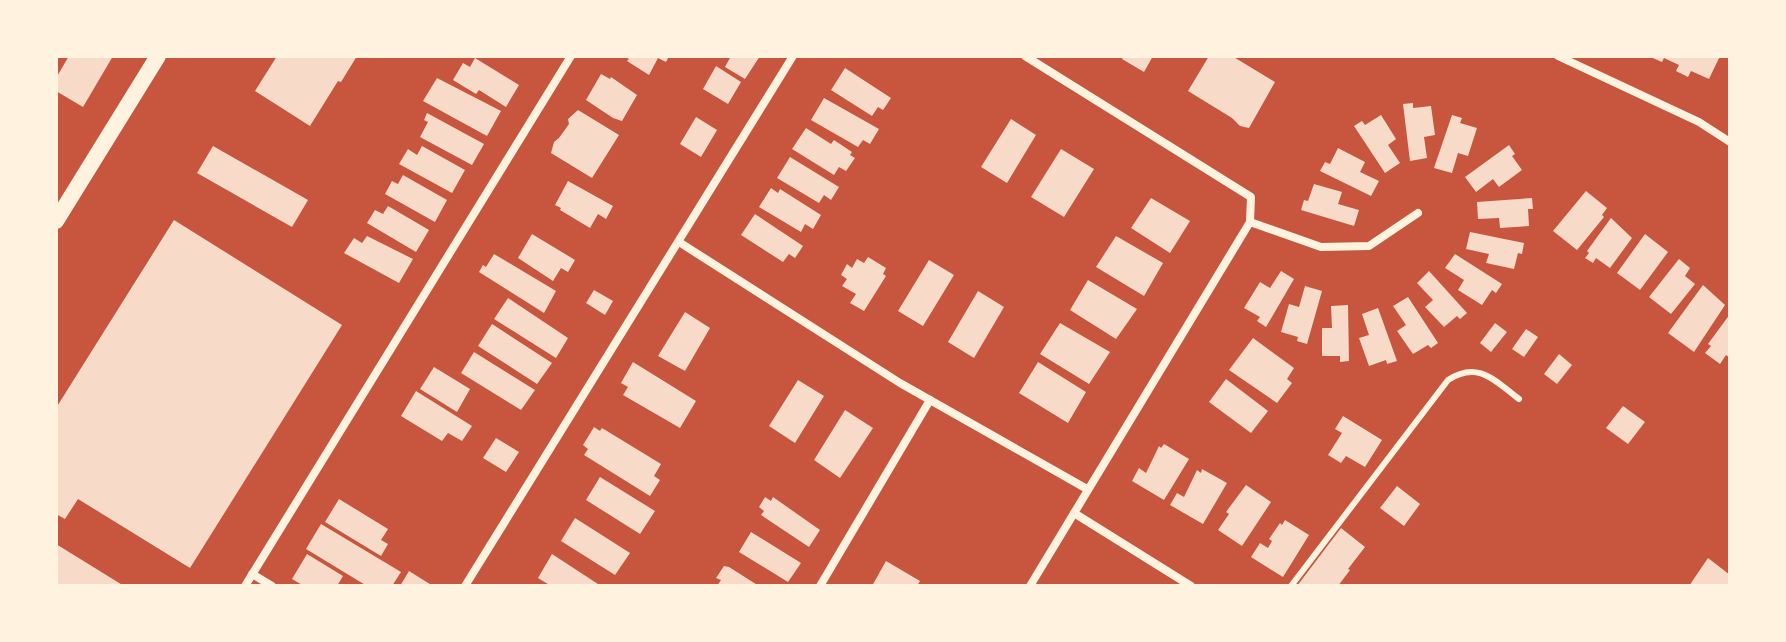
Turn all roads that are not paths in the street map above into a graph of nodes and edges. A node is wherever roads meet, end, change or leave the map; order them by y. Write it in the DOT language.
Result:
graph roads {
  1 [pos="158,56"];
  2 [pos="571,56"];
  3 [pos="793,56"];
  4 [pos="1025,56"];
  5 [pos="1558,56"];
  6 [pos="1730,142"];
  7 [pos="1418,213"];
  8 [pos="56,221"];
  9 [pos="1250,222"];
  10 [pos="679,242"];
  11 [pos="1519,399"];
  12 [pos="930,400"];
  13 [pos="1087,489"];
  14 [pos="1074,513"];
  15 [pos="252,574"];
  16 [pos="245,586"];
  17 [pos="272,586"];
  18 [pos="465,586"];
  19 [pos="820,586"];
  20 [pos="1030,586"];
  21 [pos="1191,586"];
  22 [pos="1291,586"];
  1 -- 8 [label="main road"];
  2 -- 15 [label="street"];
  3 -- 10 [label="street"];
  4 -- 9 [label="street"];
  5 -- 6 [label="street"];
  7 -- 9 [label="street"];
  9 -- 13 [label="street"];
  10 -- 12 [label="street"];
  10 -- 18 [label="street"];
  11 -- 22 [label="lane"];
  12 -- 13 [label="street"];
  12 -- 19 [label="street"];
  13 -- 14 [label="street"];
  14 -- 20 [label="street"];
  14 -- 21 [label="street"];
  15 -- 16 [label="street"];
  15 -- 17 [label="street"];
}
